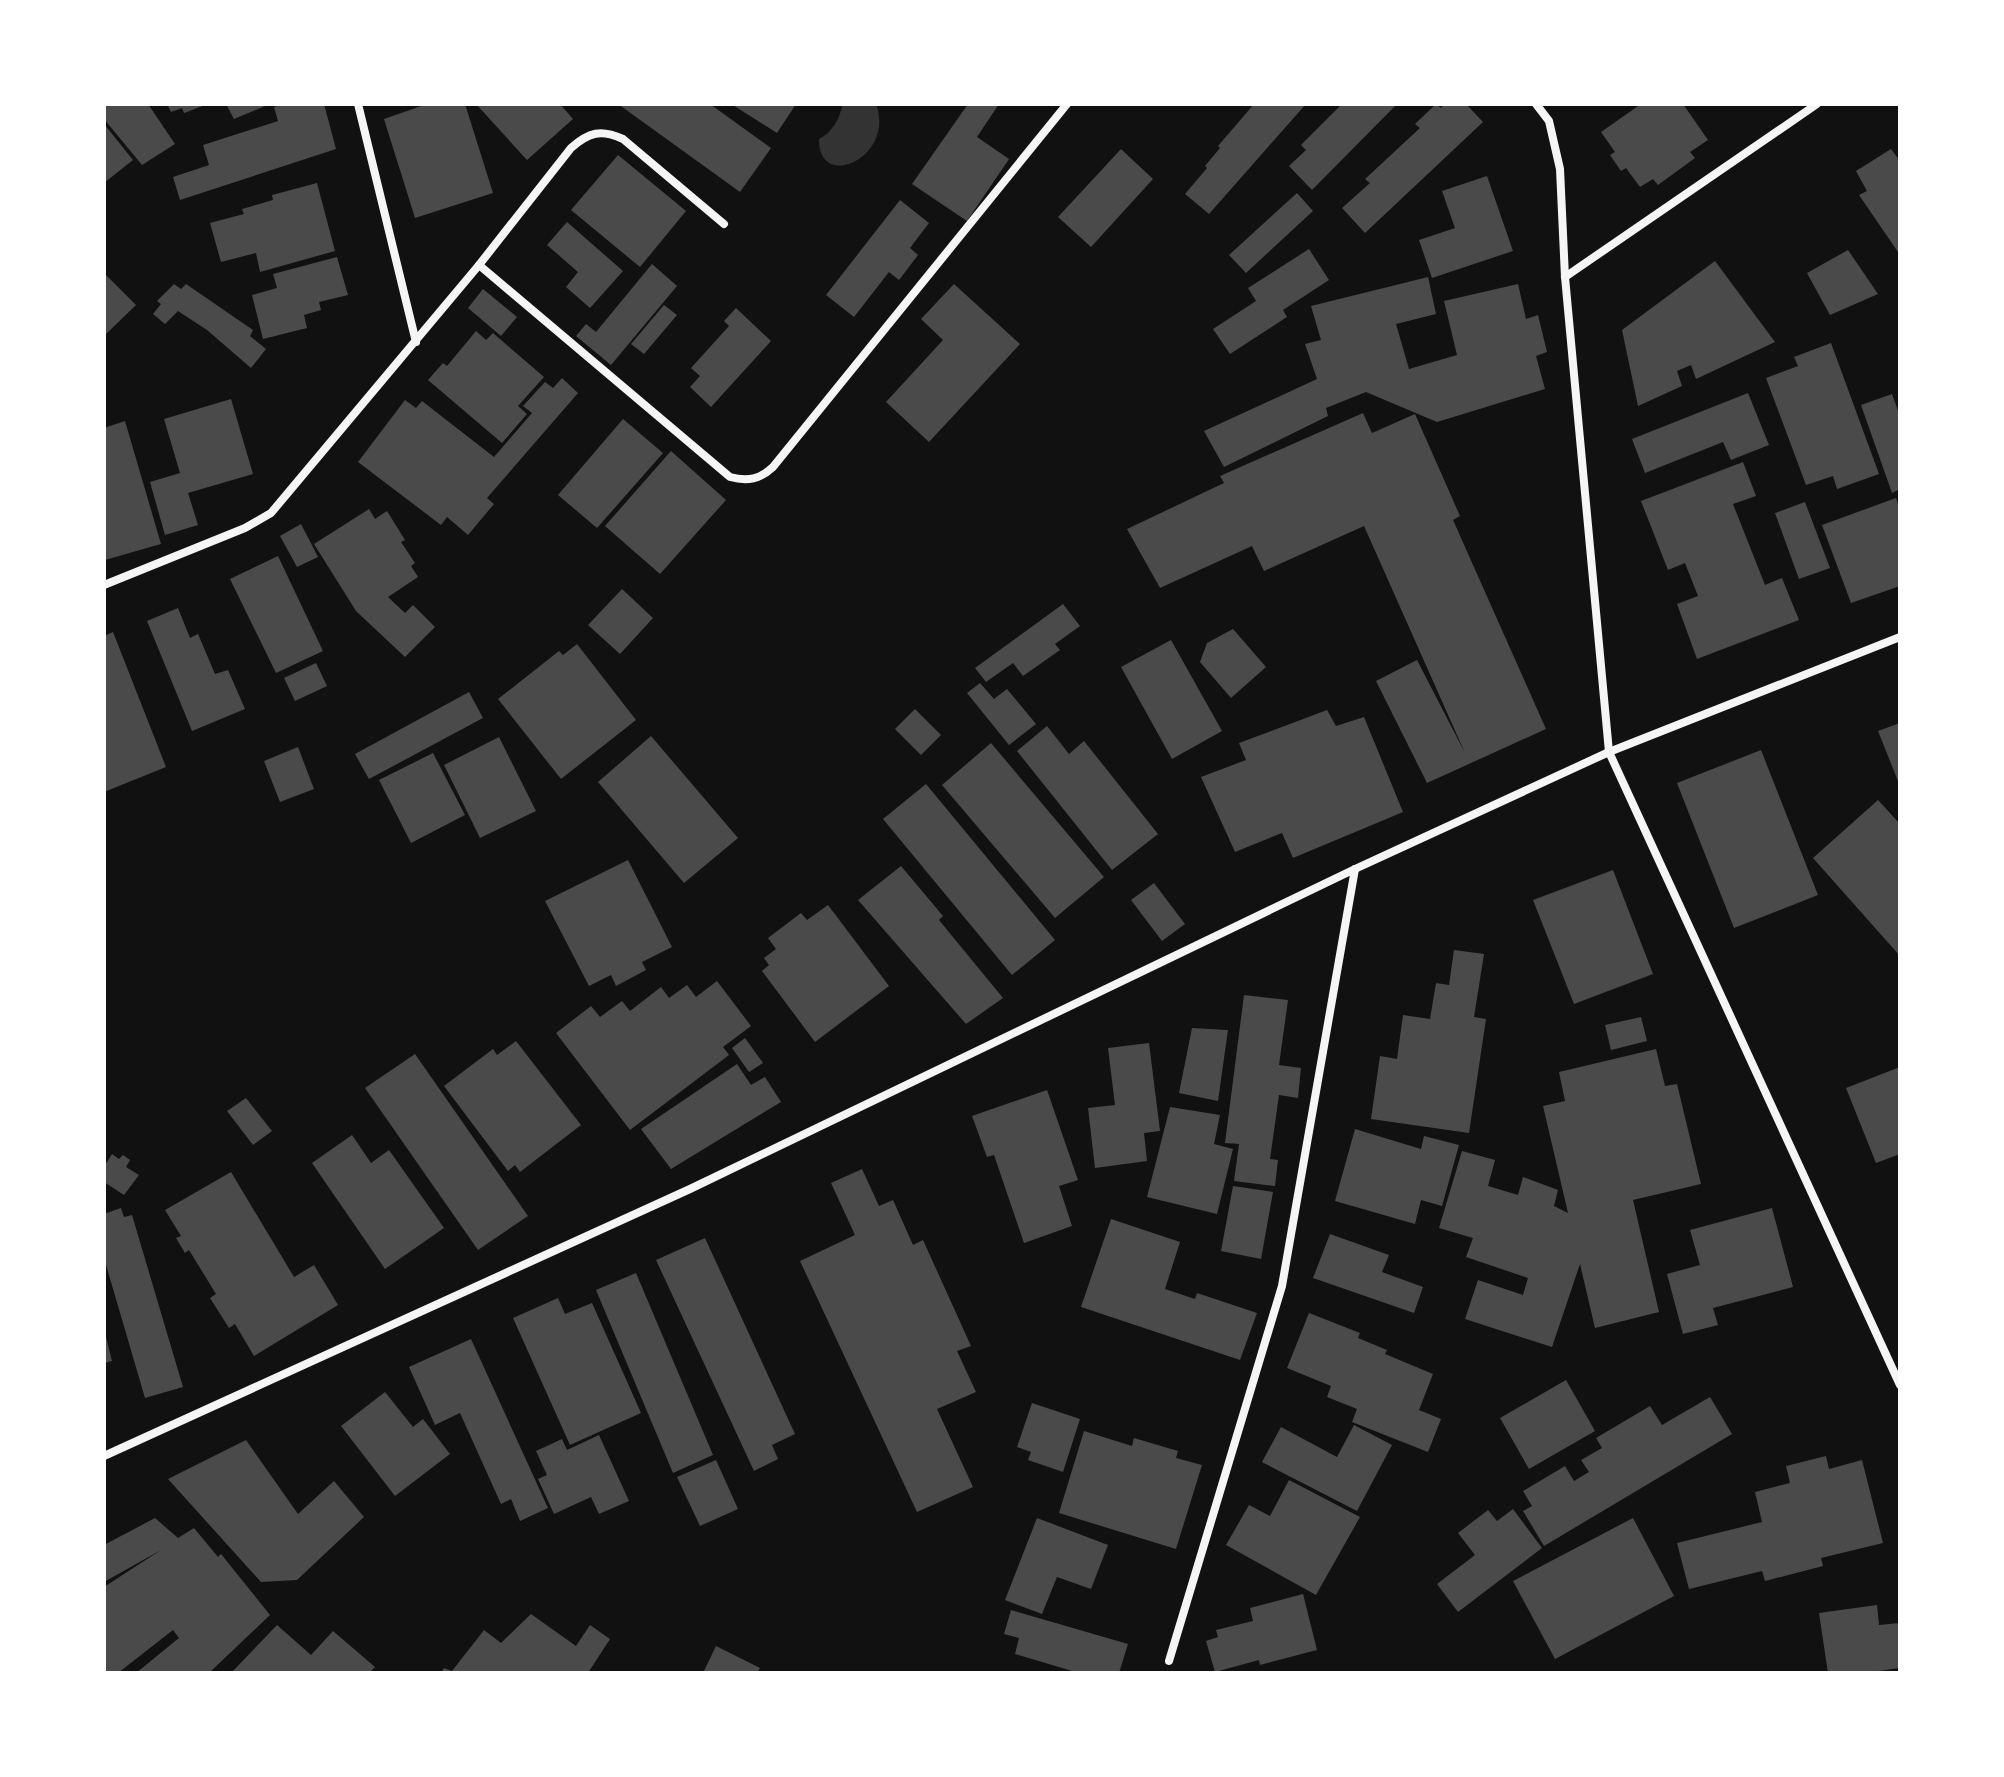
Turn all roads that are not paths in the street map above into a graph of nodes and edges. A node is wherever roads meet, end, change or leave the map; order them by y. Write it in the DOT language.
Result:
graph roads {
  1 [pos="358,104"];
  2 [pos="1067,104"];
  3 [pos="1536,104"];
  4 [pos="1817,104"];
  5 [pos="724,224"];
  6 [pos="479,265"];
  7 [pos="1565,277"];
  8 [pos="416,342"];
  9 [pos="104,585"];
  10 [pos="1900,637"];
  11 [pos="1609,752"];
  12 [pos="1355,869"];
  13 [pos="1900,1385"];
  14 [pos="104,1456"];
  15 [pos="1169,1661"];
  1 -- 8 [label="street"];
  2 -- 6 [label="street"];
  3 -- 7 [label="street"];
  4 -- 7 [label="street"];
  5 -- 6 [label="street"];
  6 -- 8 [label="street"];
  7 -- 11 [label="street"];
  8 -- 9 [label="street"];
  10 -- 11 [label="street"];
  11 -- 12 [label="street"];
  11 -- 13 [label="street"];
  12 -- 14 [label="street"];
  12 -- 15 [label="street"];
}
